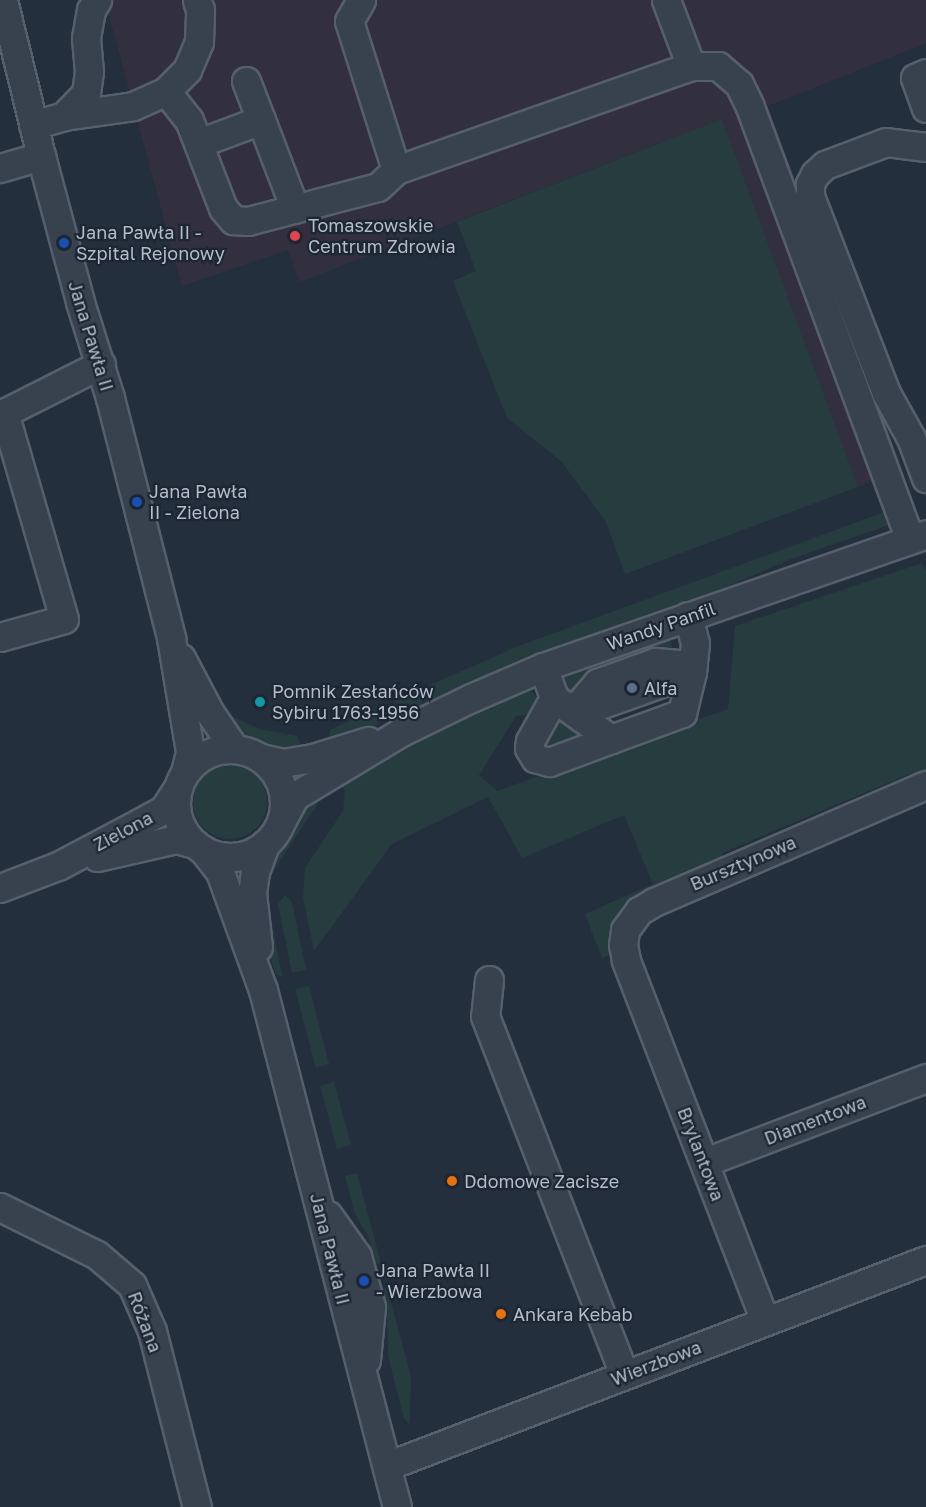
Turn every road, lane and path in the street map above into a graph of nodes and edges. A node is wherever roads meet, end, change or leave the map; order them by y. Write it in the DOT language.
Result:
graph roads {
  1 [pos="3,0"];
  2 [pos="97,0"];
  3 [pos="197,0"];
  4 [pos="361,0"];
  5 [pos="666,0"];
  6 [pos="691,66"];
  7 [pos="926,74"];
  8 [pos="246,81"];
  9 [pos="166,92"];
  10 [pos="926,108"];
  11 [pos="64,116"];
  12 [pos="261,120"];
  13 [pos="33,125"];
  14 [pos="199,143"];
  15 [pos="926,147"];
  16 [pos="41,156"];
  17 [pos="0,168"];
  18 [pos="396,170"];
  19 [pos="295,208"];
  20 [pos="101,364"];
  21 [pos="2,414"];
  22 [pos="919,435"];
  23 [pos="926,478"];
  24 [pos="918,537"];
  25 [pos="688,616"];
  26 [pos="0,638"];
  27 [pos="171,638"];
  28 [pos="543,667"];
  29 [pos="693,668"];
  30 [pos="568,707"];
  31 [pos="401,732"];
  32 [pos="610,739"];
  33 [pos="234,748"];
  34 [pos="261,758"];
  35 [pos="182,779"];
  36 [pos="926,785"];
  37 [pos="282,820"];
  38 [pos="265,844"];
  39 [pos="199,847"];
  40 [pos="58,866"];
  41 [pos="0,888"];
  42 [pos="489,980"];
  43 [pos="637,988"];
  44 [pos="263,990"];
  45 [pos="926,1078"];
  46 [pos="705,1162"];
  47 [pos="0,1207"];
  48 [pos="926,1260"];
  49 [pos="765,1322"];
  50 [pos="624,1375"];
  51 [pos="387,1466"];
  52 [pos="197,1507"];
  53 [pos="397,1507"];
  1 -- 13 [label="street, Jana Pawła II"];
  2 -- 11 [label="street"];
  3 -- 9 [label="street"];
  4 -- 18 [label="street"];
  5 -- 6 [label="street"];
  6 -- 18 [label="street"];
  6 -- 24 [label="street"];
  7 -- 10 [label="street"];
  8 -- 12 [label="street"];
  9 -- 11 [label="street"];
  9 -- 14 [label="street"];
  11 -- 13 [label="street"];
  12 -- 14 [label="street"];
  12 -- 19 [label="street"];
  13 -- 16 [label="street, Jana Pawła II"];
  14 -- 19 [label="street"];
  15 -- 22 [label="street"];
  16 -- 17 [label="street"];
  16 -- 20 [label="street, Jana Pawła II"];
  18 -- 19 [label="street"];
  20 -- 21 [label="street"];
  20 -- 27 [label="street, Jana Pawła II"];
  21 -- 26 [label="street"];
  22 -- 23 [label="street"];
  24 -- 25 [label="street, Wandy Panfil"];
  25 -- 28 [label="street, Wandy Panfil"];
  25 -- 29 [label="street"];
  27 -- 33 [label="street, Jana Pawła II"];
  27 -- 35 [label="street, Jana Pawła II"];
  28 -- 30 [label="street"];
  28 -- 31 [label="street, Wandy Panfil"];
  29 -- 30 [label="street"];
  29 -- 32 [label="street"];
  30 -- 32 [label="street"];
  30 -- 32 [label="street"];
  31 -- 34 [label="street, Wandy Panfil"];
  31 -- 37 [label="street, Wandy Panfil"];
  33 -- 34 [label="street"];
  33 -- 35 [label="street"];
  34 -- 37 [label="street"];
  35 -- 39 [label="street"];
  35 -- 40 [label="street, Zielona"];
  36 -- 43 [label="street, Bursztynowa"];
  37 -- 38 [label="street"];
  38 -- 39 [label="street"];
  38 -- 44 [label="street, Jana Pawła II"];
  39 -- 40 [label="street, Zielona"];
  39 -- 44 [label="street, Jana Pawła II"];
  40 -- 41 [label="street, Zielona"];
  42 -- 50 [label="street"];
  43 -- 46 [label="street, Brylantowa"];
  44 -- 51 [label="street, Jana Pawła II"];
  45 -- 46 [label="street, Diamentowa"];
  46 -- 49 [label="street, Brylantowa"];
  47 -- 52 [label="street, Różana"];
  48 -- 49 [label="street, Wierzbowa"];
  49 -- 50 [label="street, Wierzbowa"];
  50 -- 51 [label="street, Wierzbowa"];
  51 -- 53 [label="street, Jana Pawła II"];
}
